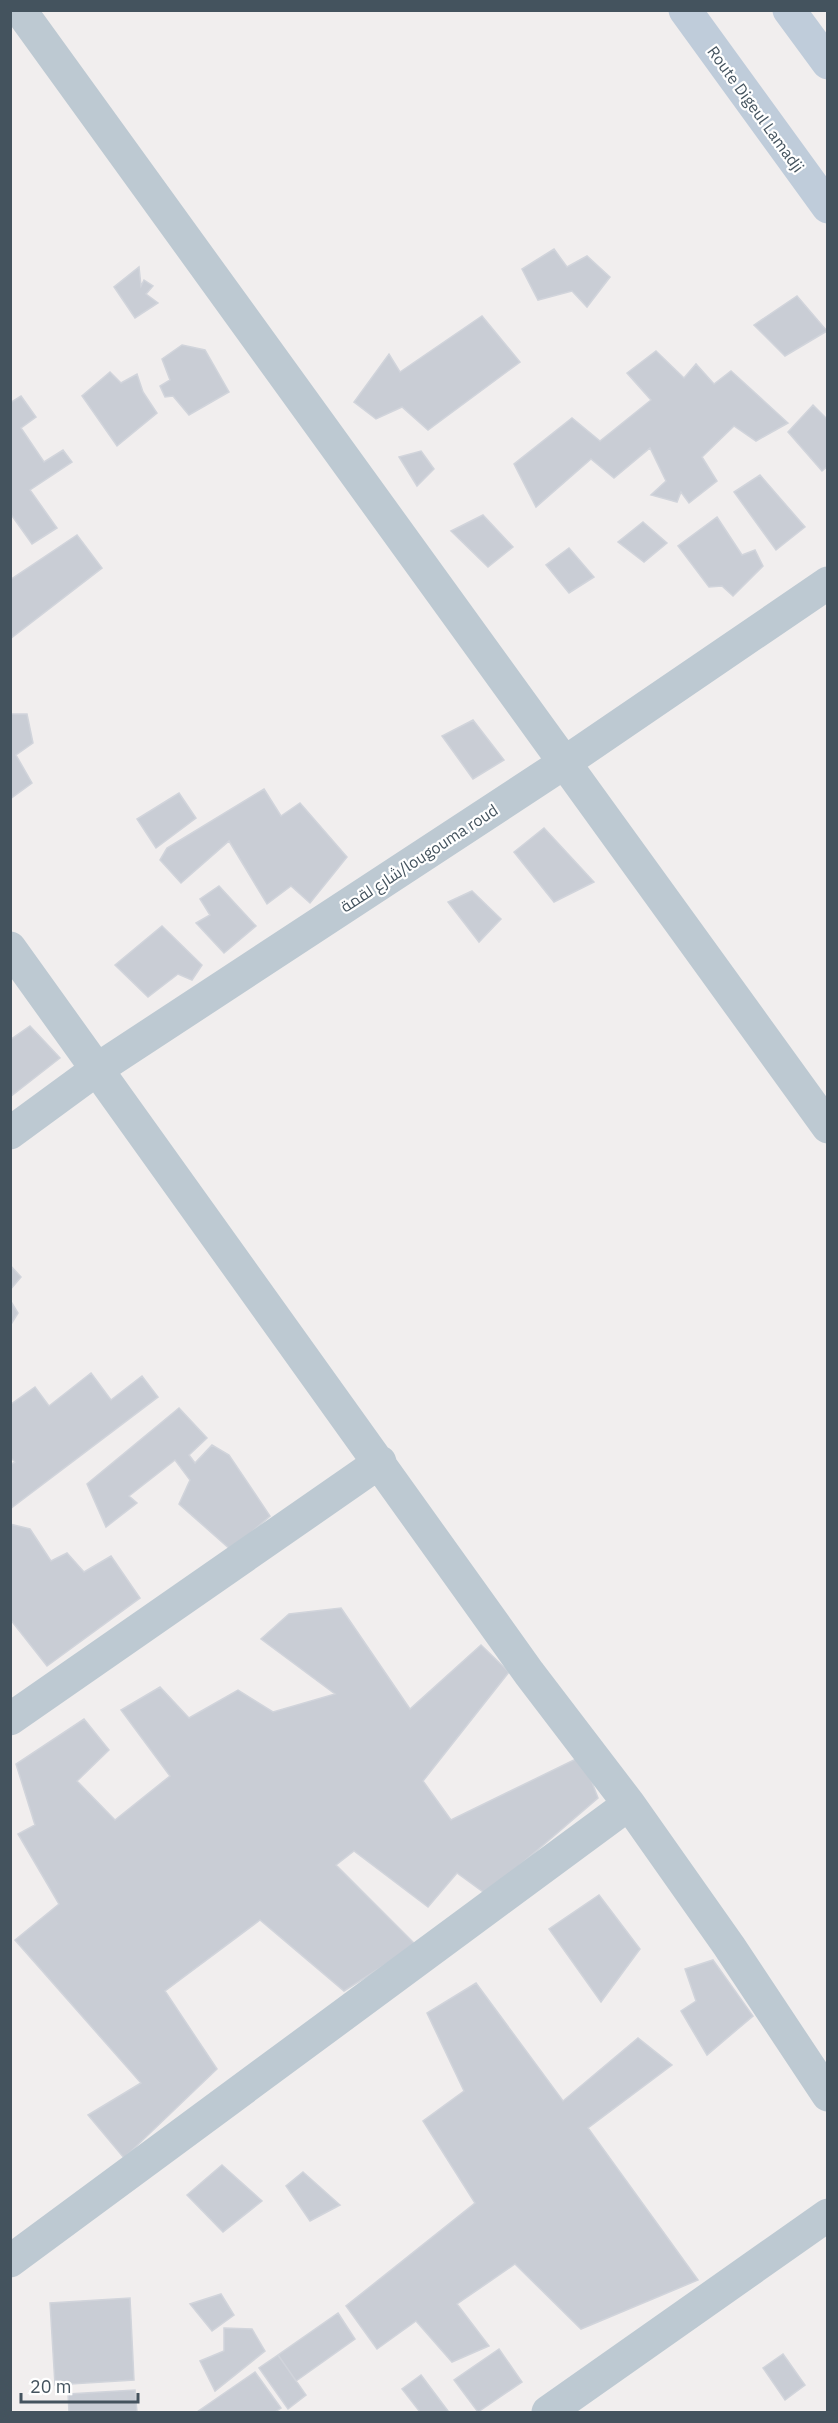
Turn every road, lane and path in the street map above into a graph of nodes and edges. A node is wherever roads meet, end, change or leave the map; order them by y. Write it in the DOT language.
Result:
graph roads {
  1 [pos="20,10"];
  2 [pos="685,10"];
  3 [pos="789,10"];
  4 [pos="828,63"];
  5 [pos="828,207"];
  6 [pos="828,583"];
  7 [pos="564,763"];
  8 [pos="10,948"];
  9 [pos="96,1070"];
  10 [pos="828,1127"];
  11 [pos="10,1133"];
  12 [pos="380,1462"];
  13 [pos="10,1719"];
  14 [pos="629,1804"];
  15 [pos="828,2095"];
  16 [pos="828,2215"];
  17 [pos="10,2261"];
  18 [pos="548,2412"];
  1 -- 7 [label="street"];
  2 -- 5 [label="main road, Route Digeul Lamadji"];
  3 -- 4 [label="main road"];
  6 -- 7 [label="street, شارع لقمة/lougouma roud"];
  7 -- 9 [label="street, شارع لقمة/lougouma roud"];
  7 -- 10 [label="street"];
  8 -- 9 [label="street"];
  9 -- 11 [label="street, شارع لقمة/lougouma roud"];
  9 -- 12 [label="street"];
  12 -- 13 [label="street"];
  12 -- 14 [label="street"];
  14 -- 15 [label="street"];
  14 -- 17 [label="street"];
  16 -- 18 [label="street"];
}
